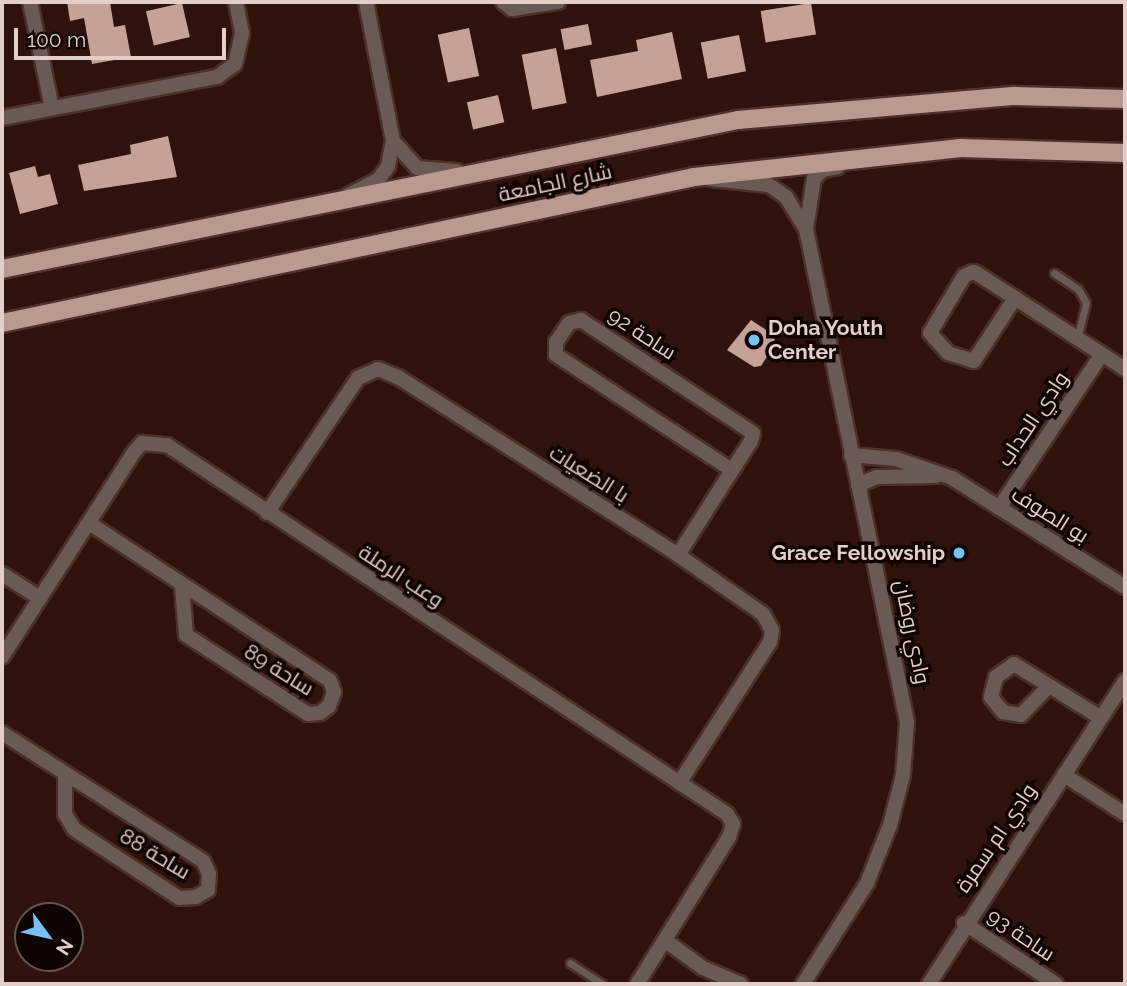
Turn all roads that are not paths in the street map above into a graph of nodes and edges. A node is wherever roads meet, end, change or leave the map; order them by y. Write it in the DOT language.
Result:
graph roads {
  1 [pos="30,2"];
  2 [pos="236,2"];
  3 [pos="366,2"];
  4 [pos="503,2"];
  5 [pos="558,2"];
  6 [pos="1125,99"];
  7 [pos="52,108"];
  8 [pos="2,118"];
  9 [pos="393,141"];
  10 [pos="891,152"];
  11 [pos="1125,153"];
  12 [pos="493,170"];
  13 [pos="694,177"];
  14 [pos="335,202"];
  15 [pos="806,229"];
  16 [pos="2,269"];
  17 [pos="1054,273"];
  18 [pos="1015,298"];
  19 [pos="2,323"];
  20 [pos="1077,338"];
  21 [pos="1102,354"];
  22 [pos="1125,369"];
  23 [pos="851,455"];
  24 [pos="732,470"];
  25 [pos="951,478"];
  26 [pos="858,485"];
  27 [pos="999,508"];
  28 [pos="267,513"];
  29 [pos="89,523"];
  30 [pos="677,555"];
  31 [pos="2,573"];
  32 [pos="182,586"];
  33 [pos="1125,587"];
  34 [pos="40,598"];
  35 [pos="2,657"];
  36 [pos="1125,681"];
  37 [pos="1049,686"];
  38 [pos="1101,718"];
  39 [pos="2,733"];
  40 [pos="65,775"];
  41 [pos="1064,775"];
  42 [pos="679,783"];
  43 [pos="1125,814"];
  44 [pos="964,923"];
  45 [pos="666,941"];
  46 [pos="570,963"];
  47 [pos="703,968"];
  48 [pos="602,984"];
  49 [pos="638,984"];
  50 [pos="717,984"];
  51 [pos="741,984"];
  52 [pos="803,984"];
  53 [pos="929,984"];
  54 [pos="1055,984"];
  1 -- 7 [label="street"];
  2 -- 7 [label="street"];
  3 -- 9 [label="street"];
  4 -- 5 [label="street"];
  6 -- 12 [label="main road, شارع الجامعة"];
  7 -- 8 [label="street"];
  9 -- 12 [label="street"];
  9 -- 14 [label="street"];
  10 -- 11 [label="main road, شارع الجامعة"];
  10 -- 13 [label="main road, شارع الجامعة"];
  10 -- 15 [label="street, وادي روضان"];
  12 -- 14 [label="main road, شارع الجامعة"];
  13 -- 15 [label="street, وادي روضان"];
  13 -- 19 [label="main road, شارع الجامعة"];
  14 -- 16 [label="main road, شارع الجامعة"];
  15 -- 23 [label="street, وادي روضان"];
  17 -- 20 [label="lane"];
  18 -- 18 [label="street"];
  18 -- 20 [label="street"];
  20 -- 21 [label="street"];
  21 -- 22 [label="street"];
  21 -- 27 [label="street, وادي الحداب"];
  23 -- 25 [label="street, بو الصوف"];
  23 -- 26 [label="street, وادي روضان"];
  24 -- 24 [label="street, ساحة 92"];
  24 -- 30 [label="street, ساحة 92"];
  25 -- 26 [label="street, بو الصوف"];
  25 -- 27 [label="street, بو الصوف"];
  26 -- 52 [label="street, وادي روضان"];
  27 -- 33 [label="street, بو الصوف"];
  28 -- 29 [label="street, وعب الرملة"];
  28 -- 30 [label="street, با الضعيات"];
  28 -- 42 [label="street, وعب الرملة"];
  29 -- 32 [label="street, ساحة 89"];
  29 -- 34 [label="street, وعب الرملة"];
  30 -- 42 [label="street, با الضعيات"];
  31 -- 34 [label="street"];
  32 -- 32 [label="street, ساحة 89"];
  34 -- 35 [label="street, وعب الرملة"];
  36 -- 38 [label="street, وادي ام سمرة"];
  37 -- 38 [label="street"];
  38 -- 41 [label="street, وادي ام سمرة"];
  39 -- 40 [label="street, ساحة 88"];
  40 -- 40 [label="street, ساحة 88"];
  41 -- 43 [label="street"];
  41 -- 44 [label="street, وادي ام سمرة"];
  42 -- 45 [label="street, وعب الرملة"];
  44 -- 53 [label="street, وادي ام سمرة"];
  44 -- 54 [label="street, ساحة 93"];
  45 -- 47 [label="street"];
  45 -- 49 [label="street, وعب الرملة"];
  46 -- 48 [label="lane"];
  47 -- 50 [label="street"];
  47 -- 51 [label="street"];
}
